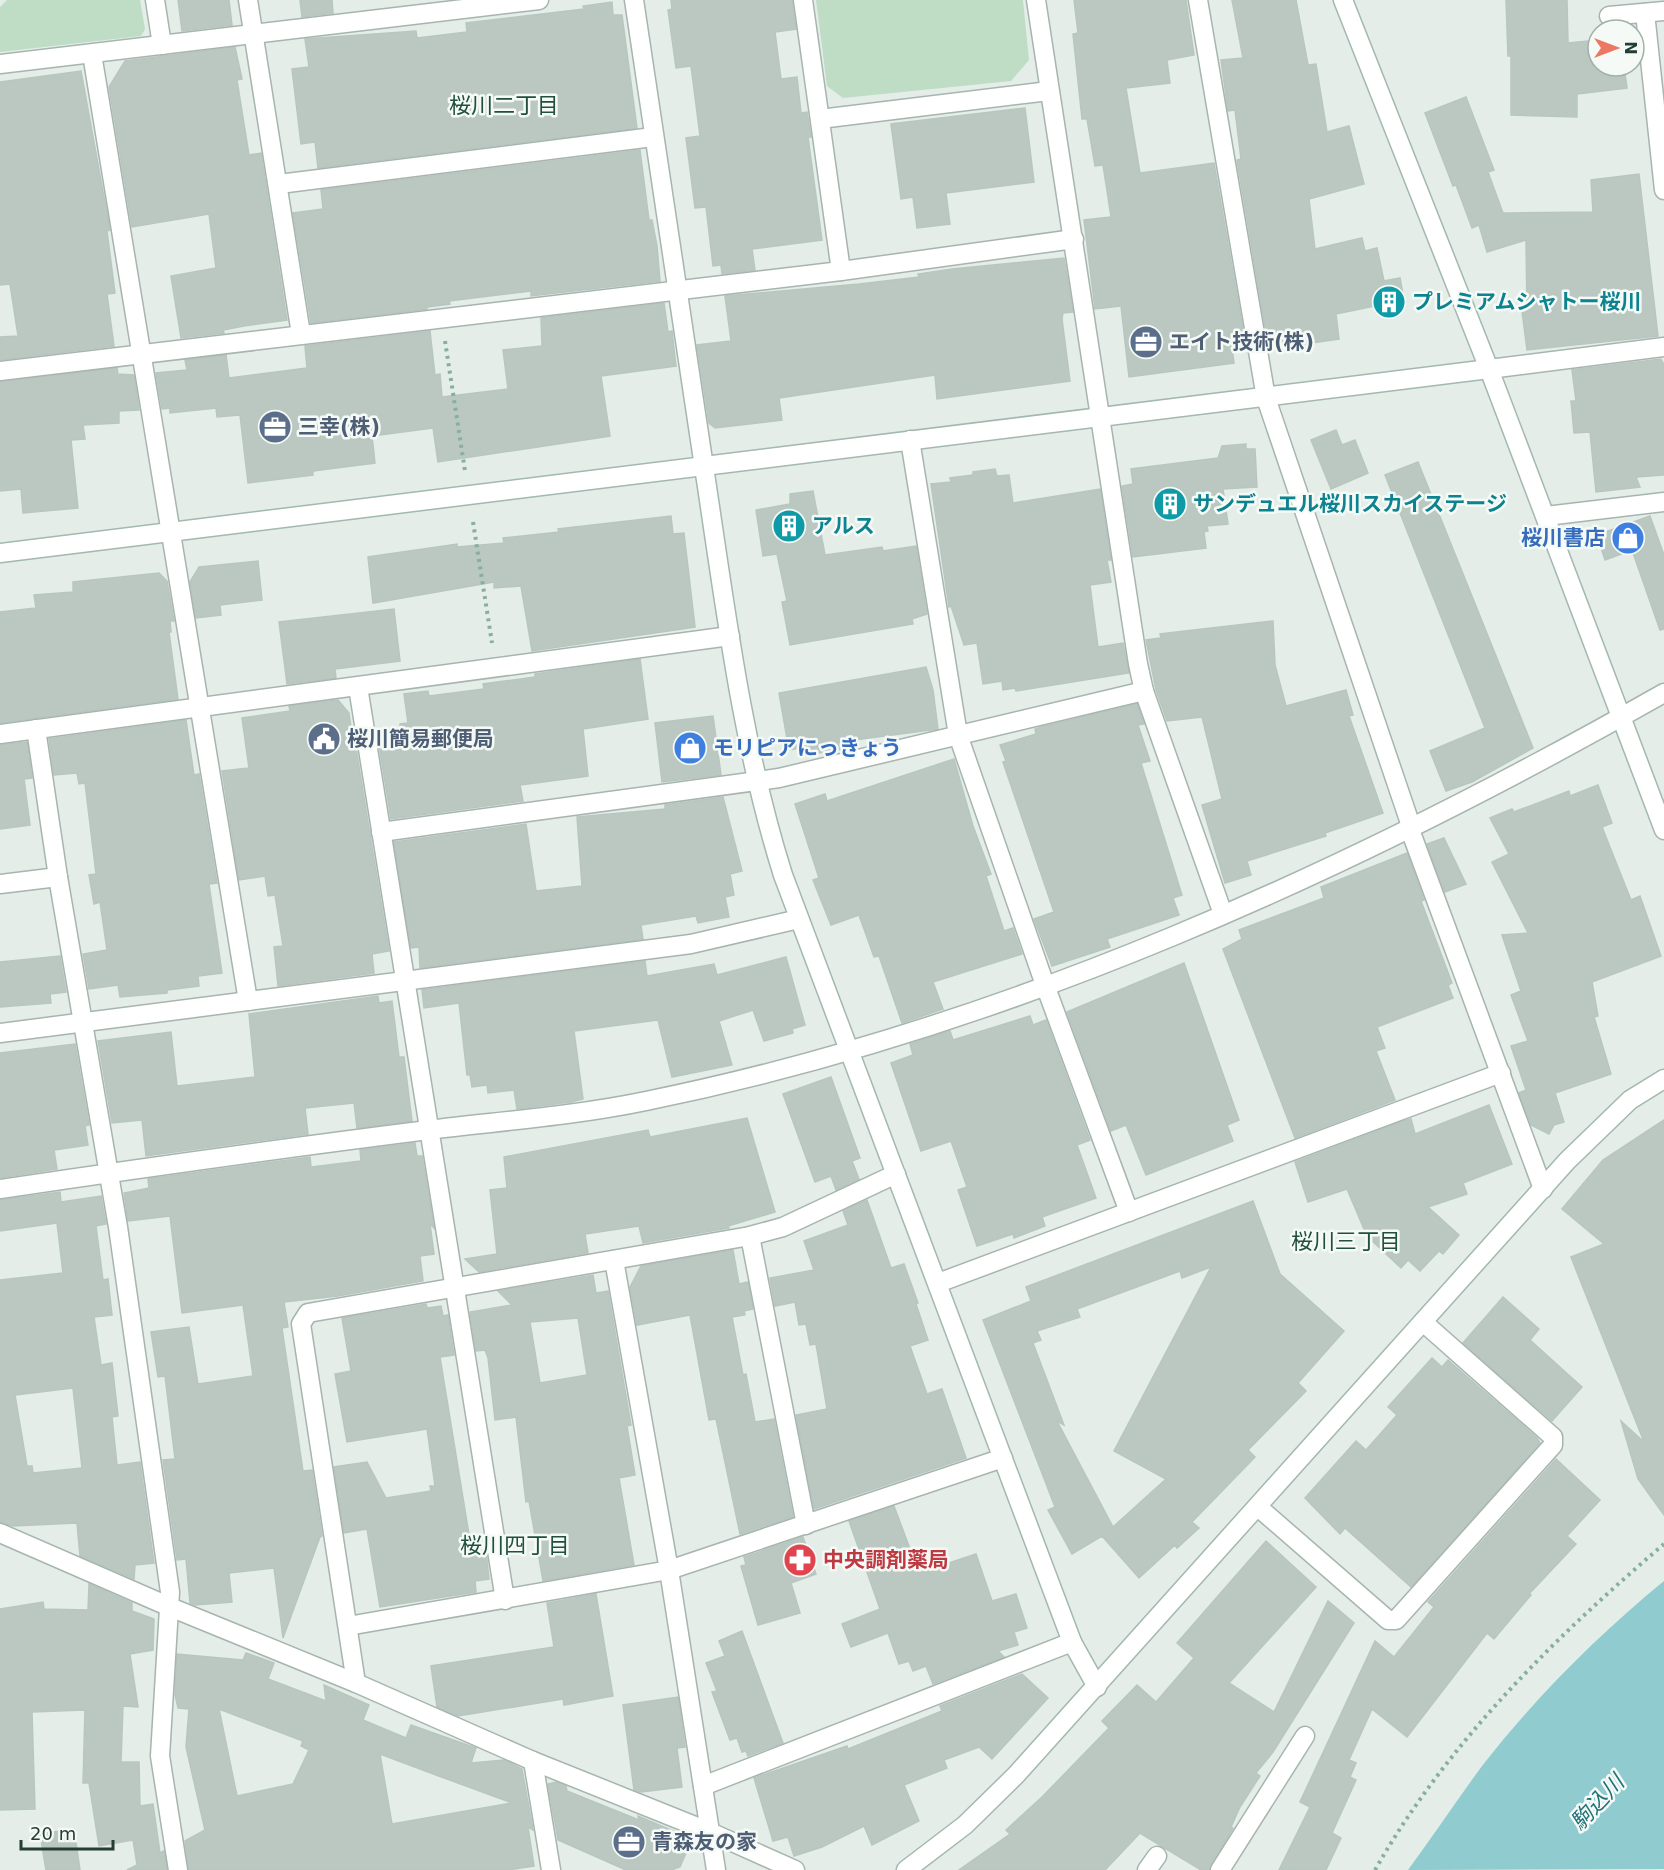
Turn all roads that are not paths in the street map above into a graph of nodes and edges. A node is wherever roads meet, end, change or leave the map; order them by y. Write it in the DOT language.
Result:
graph roads {
  1 [pos="155,0"];
  2 [pos="248,0"];
  3 [pos="539,0"];
  4 [pos="634,0"];
  5 [pos="803,0"];
  6 [pos="1036,0"];
  7 [pos="1198,0"];
  8 [pos="1344,0"];
  9 [pos="1664,11"];
  10 [pos="1644,13"];
  11 [pos="1609,16"];
  12 [pos="253,33"];
  13 [pos="162,45"];
  14 [pos="92,54"];
  15 [pos="0,63"];
  16 [pos="1049,92"];
  17 [pos="820,119"];
  18 [pos="653,137"];
  19 [pos="279,184"];
  20 [pos="1664,190"];
  21 [pos="1074,239"];
  22 [pos="841,271"];
  23 [pos="677,291"];
  24 [pos="301,334"];
  25 [pos="1664,347"];
  26 [pos="142,353"];
  27 [pos="1489,369"];
  28 [pos="0,371"];
  29 [pos="1266,399"];
  30 [pos="1102,418"];
  31 [pos="910,440"];
  32 [pos="704,467"];
  33 [pos="1664,502"];
  34 [pos="1546,516"];
  35 [pos="173,532"];
  36 [pos="0,553"];
  37 [pos="730,636"];
  38 [pos="357,687"];
  39 [pos="1144,691"];
  40 [pos="1664,693"];
  41 [pos="201,707"];
  42 [pos="1621,717"];
  43 [pos="36,729"];
  44 [pos="0,734"];
  45 [pos="958,735"];
  46 [pos="756,782"];
  47 [pos="1659,800"];
  48 [pos="1410,826"];
  49 [pos="1664,830"];
  50 [pos="381,831"];
  51 [pos="58,877"];
  52 [pos="0,884"];
  53 [pos="1223,914"];
  54 [pos="799,919"];
  55 [pos="405,982"];
  56 [pos="1045,985"];
  57 [pos="248,1001"];
  58 [pos="83,1022"];
  59 [pos="0,1033"];
  60 [pos="848,1052"];
  61 [pos="1501,1073"];
  62 [pos="1664,1079"];
  63 [pos="430,1130"];
  64 [pos="110,1173"];
  65 [pos="896,1174"];
  66 [pos="0,1189"];
  67 [pos="1543,1189"];
  68 [pos="1129,1212"];
  69 [pos="750,1236"];
  70 [pos="614,1260"];
  71 [pos="938,1283"];
  72 [pos="455,1286"];
  73 [pos="1423,1322"];
  74 [pos="1003,1458"];
  75 [pos="1258,1507"];
  76 [pos="806,1525"];
  77 [pos="0,1533"];
  78 [pos="669,1570"];
  79 [pos="505,1600"];
  80 [pos="170,1607"];
  81 [pos="348,1626"];
  82 [pos="1071,1642"];
  83 [pos="356,1683"];
  84 [pos="1097,1687"];
  85 [pos="1305,1736"];
  86 [pos="534,1761"];
  87 [pos="703,1786"];
  88 [pos="710,1832"];
  89 [pos="178,1870"];
  90 [pos="551,1870"];
  91 [pos="716,1870"];
  92 [pos="795,1870"];
  93 [pos="906,1870"];
  94 [pos="1220,1870"];
  1 -- 13 [label="street"];
  2 -- 12 [label="street"];
  3 -- 12 [label="street"];
  4 -- 18 [label="street"];
  5 -- 17 [label="street"];
  6 -- 16 [label="street"];
  7 -- 29 [label="street"];
  8 -- 27 [label="street"];
  9 -- 10 [label="street"];
  10 -- 11 [label="street"];
  10 -- 20 [label="street"];
  12 -- 13 [label="street"];
  12 -- 19 [label="street"];
  13 -- 14 [label="street"];
  14 -- 15 [label="street"];
  14 -- 26 [label="street"];
  16 -- 17 [label="street"];
  16 -- 21 [label="street"];
  17 -- 22 [label="street"];
  18 -- 19 [label="street"];
  18 -- 23 [label="street"];
  19 -- 24 [label="street"];
  21 -- 22 [label="street"];
  21 -- 30 [label="street"];
  22 -- 23 [label="street"];
  23 -- 24 [label="street"];
  23 -- 32 [label="street"];
  24 -- 26 [label="street"];
  25 -- 27 [label="street"];
  26 -- 28 [label="street"];
  26 -- 35 [label="street"];
  27 -- 29 [label="street"];
  27 -- 34 [label="street"];
  29 -- 30 [label="street"];
  29 -- 48 [label="street"];
  30 -- 31 [label="street"];
  30 -- 39 [label="street"];
  31 -- 32 [label="street"];
  31 -- 45 [label="street"];
  32 -- 35 [label="street"];
  32 -- 37 [label="street"];
  33 -- 34 [label="street"];
  34 -- 42 [label="street"];
  35 -- 36 [label="street"];
  35 -- 41 [label="street"];
  37 -- 38 [label="street"];
  37 -- 46 [label="street"];
  38 -- 41 [label="street"];
  38 -- 50 [label="street"];
  39 -- 45 [label="street"];
  39 -- 53 [label="street"];
  40 -- 42 [label="street"];
  41 -- 43 [label="street"];
  41 -- 57 [label="street"];
  42 -- 47 [label="street"];
  42 -- 48 [label="street"];
  43 -- 44 [label="street"];
  43 -- 51 [label="street"];
  45 -- 46 [label="street"];
  45 -- 56 [label="street"];
  46 -- 50 [label="street"];
  46 -- 54 [label="street"];
  47 -- 49 [label="street"];
  48 -- 53 [label="street"];
  48 -- 61 [label="street"];
  50 -- 55 [label="street"];
  51 -- 52 [label="street"];
  51 -- 58 [label="street"];
  53 -- 56 [label="street"];
  54 -- 55 [label="street"];
  54 -- 60 [label="street"];
  55 -- 57 [label="street"];
  55 -- 63 [label="street"];
  56 -- 60 [label="street"];
  56 -- 68 [label="street"];
  57 -- 58 [label="street"];
  58 -- 59 [label="street"];
  58 -- 64 [label="street"];
  60 -- 63 [label="street"];
  60 -- 65 [label="street"];
  61 -- 67 [label="street"];
  61 -- 68 [label="street"];
  62 -- 67 [label="street"];
  63 -- 64 [label="street"];
  63 -- 72 [label="street"];
  64 -- 66 [label="street"];
  64 -- 80 [label="street"];
  65 -- 69 [label="street"];
  65 -- 71 [label="street"];
  67 -- 73 [label="street"];
  68 -- 71 [label="street"];
  69 -- 70 [label="street"];
  69 -- 76 [label="street"];
  70 -- 72 [label="street"];
  70 -- 78 [label="street"];
  71 -- 74 [label="street"];
  72 -- 79 [label="street"];
  72 -- 81 [label="street"];
  73 -- 75 [label="street"];
  73 -- 75 [label="street"];
  74 -- 76 [label="street"];
  74 -- 82 [label="street"];
  75 -- 84 [label="street"];
  76 -- 78 [label="street"];
  77 -- 80 [label="street"];
  78 -- 79 [label="street"];
  78 -- 87 [label="street"];
  79 -- 81 [label="street"];
  80 -- 83 [label="street"];
  80 -- 89 [label="street"];
  81 -- 83 [label="street"];
  82 -- 84 [label="street"];
  82 -- 87 [label="street"];
  83 -- 86 [label="street"];
  84 -- 93 [label="street"];
  85 -- 94 [label="street"];
  86 -- 88 [label="street"];
  86 -- 90 [label="street"];
  87 -- 88 [label="street"];
  88 -- 91 [label="street"];
  88 -- 92 [label="street"];
}
